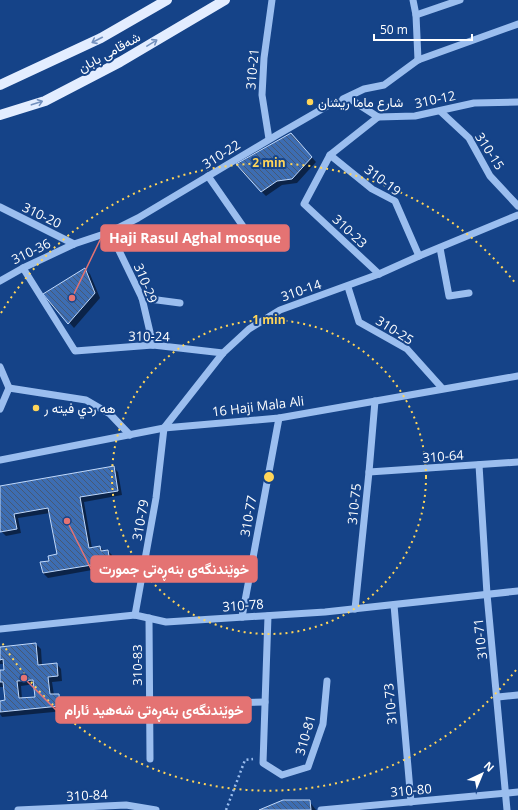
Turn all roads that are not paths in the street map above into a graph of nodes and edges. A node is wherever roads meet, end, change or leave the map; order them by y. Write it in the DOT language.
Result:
graph roads {
  1 [pos="167,0"];
  2 [pos="225,0"];
  3 [pos="272,0"];
  4 [pos="413,0"];
  5 [pos="460,0"];
  6 [pos="416,15"];
  7 [pos="518,24"];
  8 [pos="418,60"];
  9 [pos="0,85"];
  10 [pos="518,102"];
  11 [pos="329,105"];
  12 [pos="440,111"];
  13 [pos="0,115"];
  14 [pos="378,117"];
  15 [pos="269,139"];
  16 [pos="330,155"];
  17 [pos="208,176"];
  18 [pos="518,206"];
  19 [pos="0,207"];
  20 [pos="518,215"];
  21 [pos="110,232"];
  22 [pos="247,232"];
  23 [pos="74,244"];
  24 [pos="440,248"];
  25 [pos="419,256"];
  26 [pos="23,268"];
  27 [pos="379,274"];
  28 [pos="1,280"];
  29 [pos="348,287"];
  30 [pos="470,293"];
  31 [pos="142,298"];
  32 [pos="180,303"];
  33 [pos="153,345"];
  34 [pos="223,353"];
  35 [pos="0,367"];
  36 [pos="518,376"];
  37 [pos="9,388"];
  38 [pos="442,388"];
  39 [pos="375,401"];
  40 [pos="0,409"];
  41 [pos="279,418"];
  42 [pos="164,428"];
  43 [pos="130,435"];
  44 [pos="0,460"];
  45 [pos="518,462"];
  46 [pos="479,465"];
  47 [pos="370,472"];
  48 [pos="518,591"];
  49 [pos="487,594"];
  50 [pos="394,605"];
  51 [pos="354,609"];
  52 [pos="135,615"];
  53 [pos="268,616"];
  54 [pos="242,617"];
  55 [pos="149,618"];
  56 [pos="0,629"];
  57 [pos="327,681"];
  58 [pos="518,695"];
  59 [pos="498,697"];
  60 [pos="265,702"];
  61 [pos="149,704"];
  62 [pos="150,759"];
  63 [pos="518,792"];
  64 [pos="505,793"];
  65 [pos="411,802"];
  66 [pos="18,810"];
  67 [pos="156,810"];
  68 [pos="320,810"];
  69 [pos="507,810"];
  1 -- 9 [label="main road, شەقامی بابان, one-way"];
  13 -- 2 [label="main road, شەقامی بابان, one-way"];
  3 -- 15 [label="street, 310-21"];
  4 -- 6 [label="street"];
  5 -- 6 [label="street"];
  6 -- 8 [label="street"];
  7 -- 8 [label="street"];
  8 -- 11 [label="street"];
  10 -- 12 [label="street, 310-12"];
  11 -- 14 [label="street, 310-22"];
  11 -- 15 [label="street, 310-22"];
  12 -- 14 [label="street, 310-12"];
  12 -- 18 [label="street, 310-15"];
  14 -- 16 [label="street"];
  15 -- 17 [label="street, 310-22"];
  16 -- 25 [label="street, 310-19"];
  16 -- 27 [label="street, 310-23"];
  17 -- 21 [label="street, 310-22"];
  17 -- 22 [label="street"];
  19 -- 23 [label="street, 310-20"];
  20 -- 24 [label="street, 310-14"];
  21 -- 23 [label="street, 310-22"];
  21 -- 31 [label="street, 310-29"];
  23 -- 26 [label="street, 310-36"];
  24 -- 25 [label="street, 310-14"];
  24 -- 30 [label="street"];
  25 -- 27 [label="street, 310-14"];
  26 -- 28 [label="street, 310-36"];
  26 -- 33 [label="street, 310-24"];
  27 -- 29 [label="street, 310-14"];
  29 -- 34 [label="street, 310-14"];
  29 -- 38 [label="street, 310-25"];
  31 -- 32 [label="street"];
  31 -- 33 [label="street, 310-29"];
  33 -- 34 [label="street, 310-24"];
  34 -- 42 [label="street, 310-14"];
  35 -- 37 [label="street"];
  36 -- 38 [label="street, 16 Haji Mala Ali"];
  37 -- 40 [label="street"];
  37 -- 43 [label="street"];
  38 -- 39 [label="street, 16 Haji Mala Ali"];
  39 -- 41 [label="street, 16 Haji Mala Ali"];
  39 -- 47 [label="street, 310-75"];
  41 -- 42 [label="street, 16 Haji Mala Ali"];
  41 -- 54 [label="street, 310-77"];
  42 -- 43 [label="street, 16 Haji Mala Ali"];
  42 -- 52 [label="street, 310-79"];
  43 -- 44 [label="street, 16 Haji Mala Ali"];
  45 -- 46 [label="street, 310-64"];
  46 -- 47 [label="street, 310-64"];
  46 -- 49 [label="street, 310-71"];
  47 -- 51 [label="street, 310-75"];
  48 -- 49 [label="street, 310-78"];
  49 -- 50 [label="street, 310-78"];
  49 -- 59 [label="street, 310-71"];
  50 -- 51 [label="street, 310-78"];
  50 -- 65 [label="street, 310-73"];
  51 -- 53 [label="street, 310-78"];
  52 -- 55 [label="street, 310-78"];
  52 -- 56 [label="street, 310-78"];
  53 -- 54 [label="street, 310-78"];
  53 -- 60 [label="street"];
  54 -- 55 [label="street, 310-78"];
  55 -- 61 [label="street, 310-83"];
  57 -- 60 [label="street, 310-81"];
  58 -- 59 [label="street"];
  59 -- 64 [label="street, 310-71"];
  60 -- 61 [label="street"];
  61 -- 62 [label="street, 310-83"];
  63 -- 64 [label="street, 310-80"];
  64 -- 65 [label="street, 310-80"];
  64 -- 69 [label="street, 310-71"];
  65 -- 68 [label="street, 310-80"];
  66 -- 67 [label="street, 310-84"];
}
